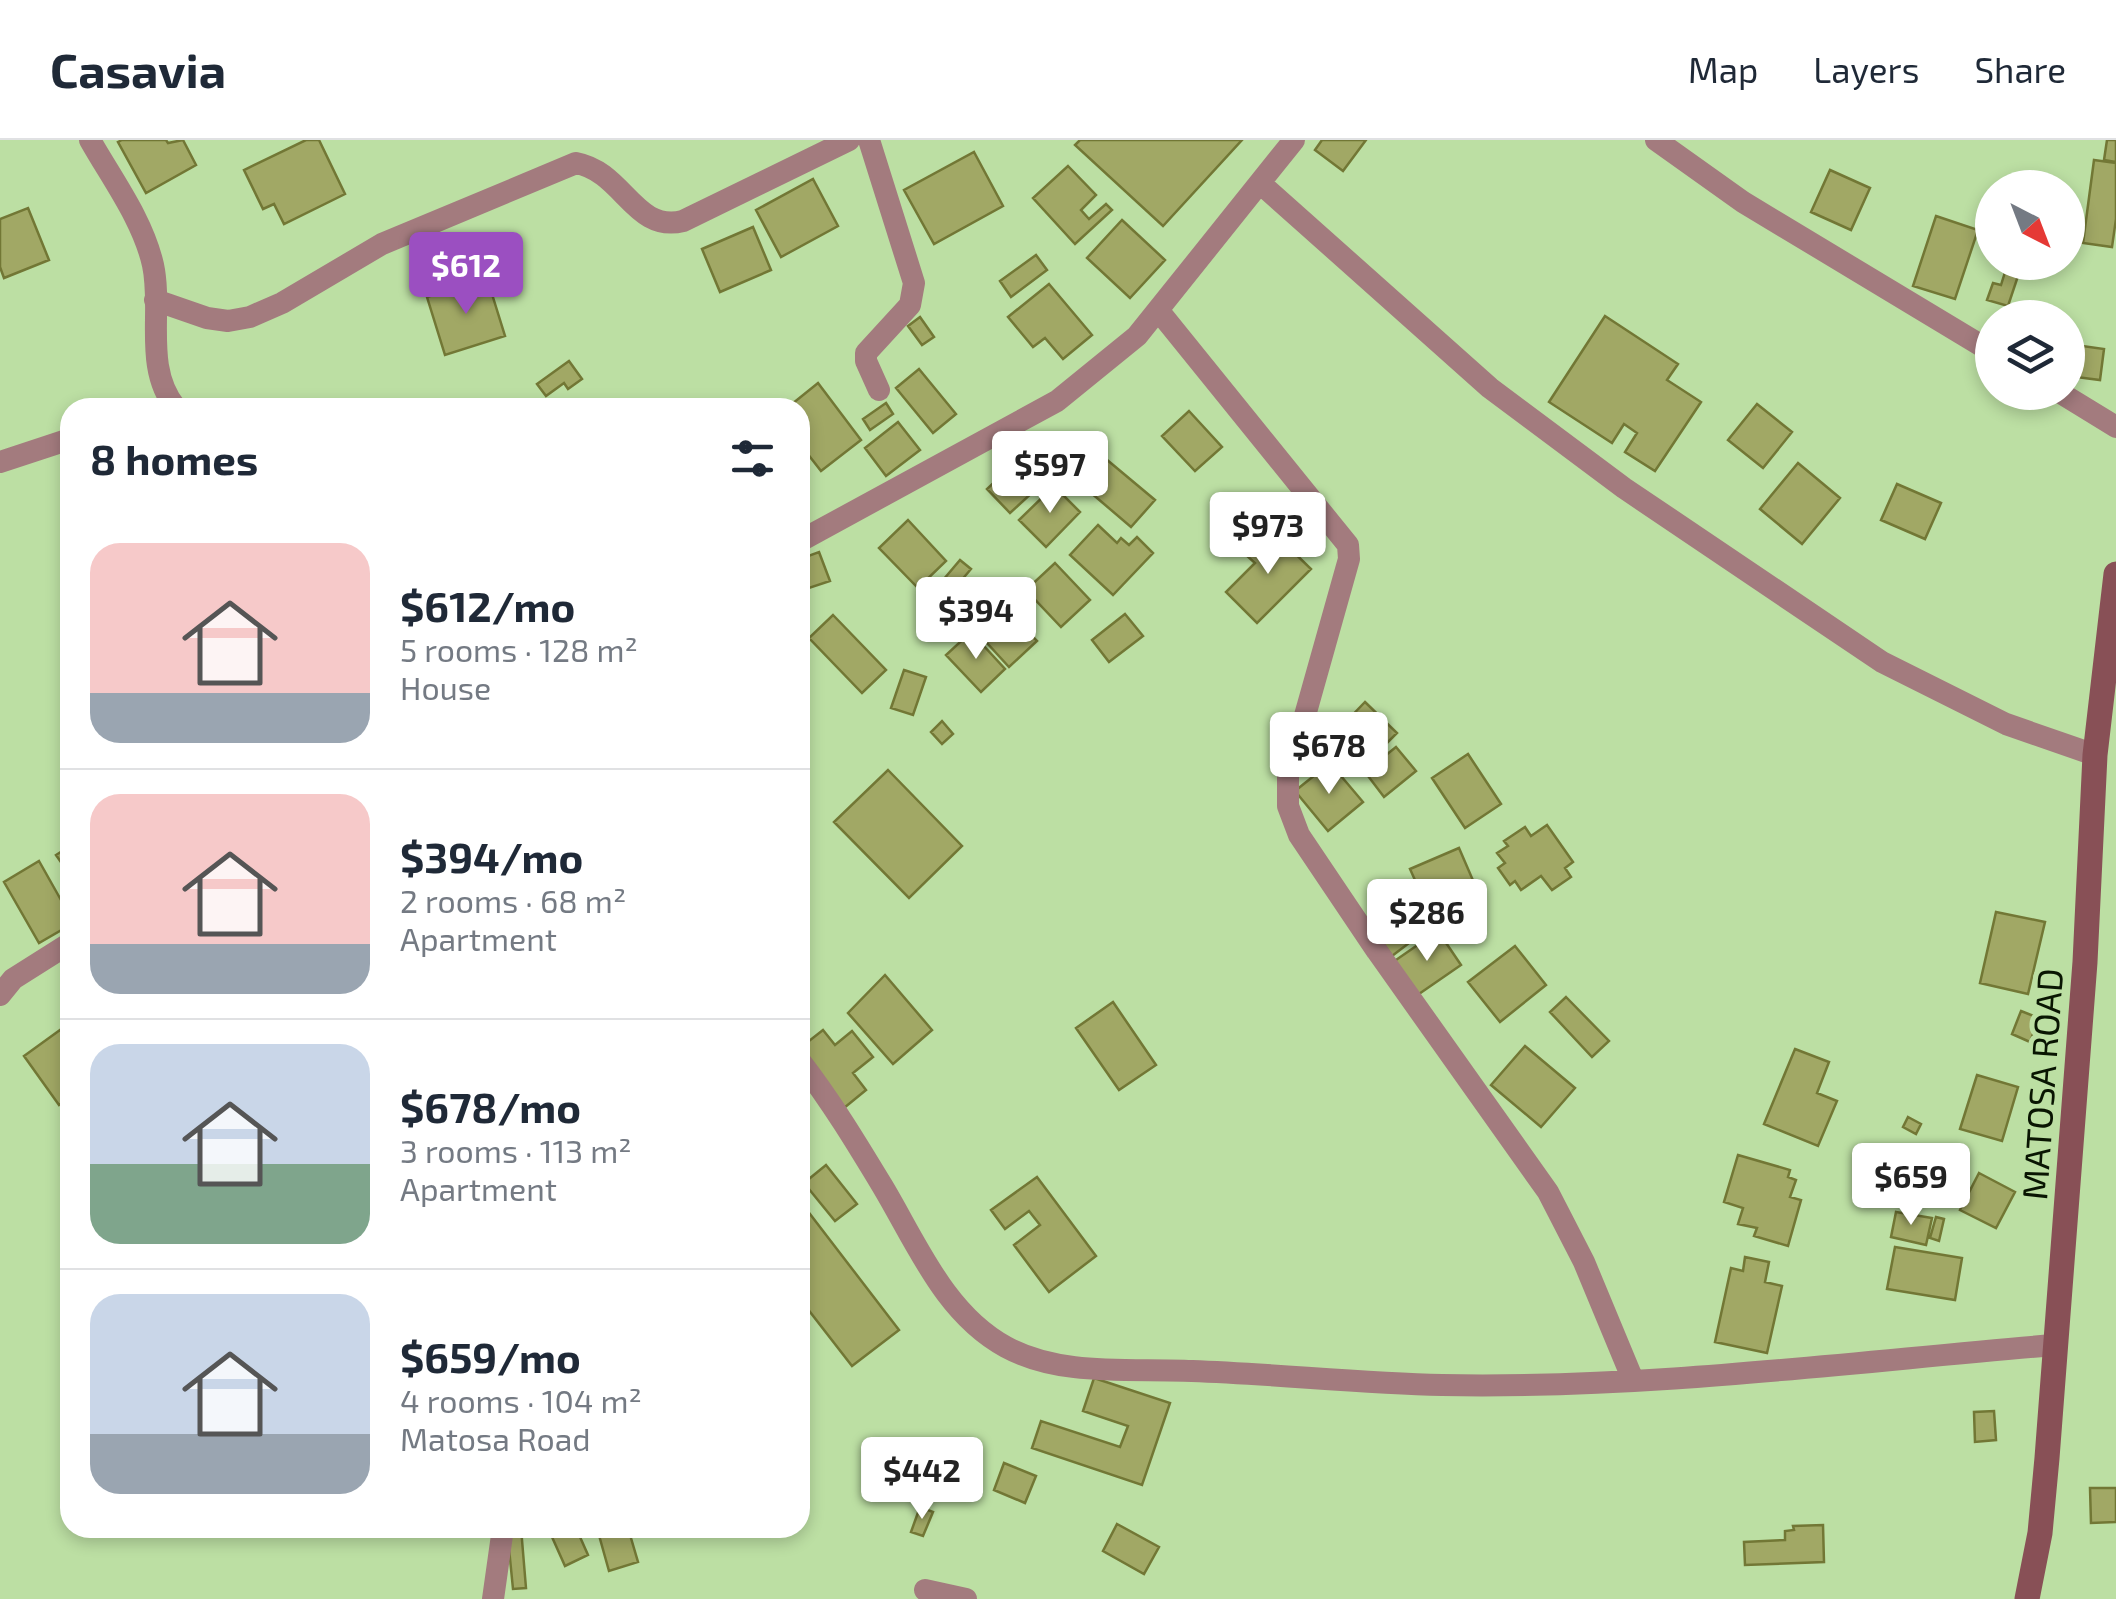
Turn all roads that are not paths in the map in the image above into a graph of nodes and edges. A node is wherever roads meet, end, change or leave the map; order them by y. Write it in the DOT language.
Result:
graph roads {
  1 [pos="90,140"];
  2 [pos="849,140"];
  3 [pos="868,140"];
  4 [pos="1294,140"];
  5 [pos="1656,140"];
  6 [pos="1260,182"];
  7 [pos="155,300"];
  8 [pos="1158,310"];
  9 [pos="1975,342"];
  10 [pos="879,390"];
  11 [pos="163,398"];
  12 [pos="2085,408"];
  13 [pos="2116,427"];
  14 [pos="60,442"];
  15 [pos="0,462"];
  16 [pos="810,535"];
  17 [pos="2116,574"];
  18 [pos="2095,754"];
  19 [pos="60,949"];
  20 [pos="0,995"];
  21 [pos="810,1075"];
  22 [pos="2054,1345"];
  23 [pos="1632,1380"];
  24 [pos="502,1538"];
  25 [pos="926,1590"];
  26 [pos="494,1599"];
  27 [pos="966,1599"];
  28 [pos="2027,1599"];
  1 -- 7 [label="street"];
  2 -- 7 [label="street"];
  3 -- 10 [label="street"];
  4 -- 6 [label="street"];
  5 -- 9 [label="street"];
  6 -- 8 [label="street"];
  6 -- 18 [label="street"];
  7 -- 11 [label="street"];
  8 -- 16 [label="street"];
  8 -- 23 [label="street"];
  12 -- 13 [label="street"];
  14 -- 15 [label="street"];
  17 -- 18 [label="street, MATOSA ROAD"];
  18 -- 22 [label="street, MATOSA ROAD"];
  19 -- 20 [label="street"];
  21 -- 23 [label="street"];
  22 -- 23 [label="street"];
  22 -- 28 [label="street, MATOSA ROAD"];
  24 -- 26 [label="street"];
  25 -- 27 [label="street"];
}
